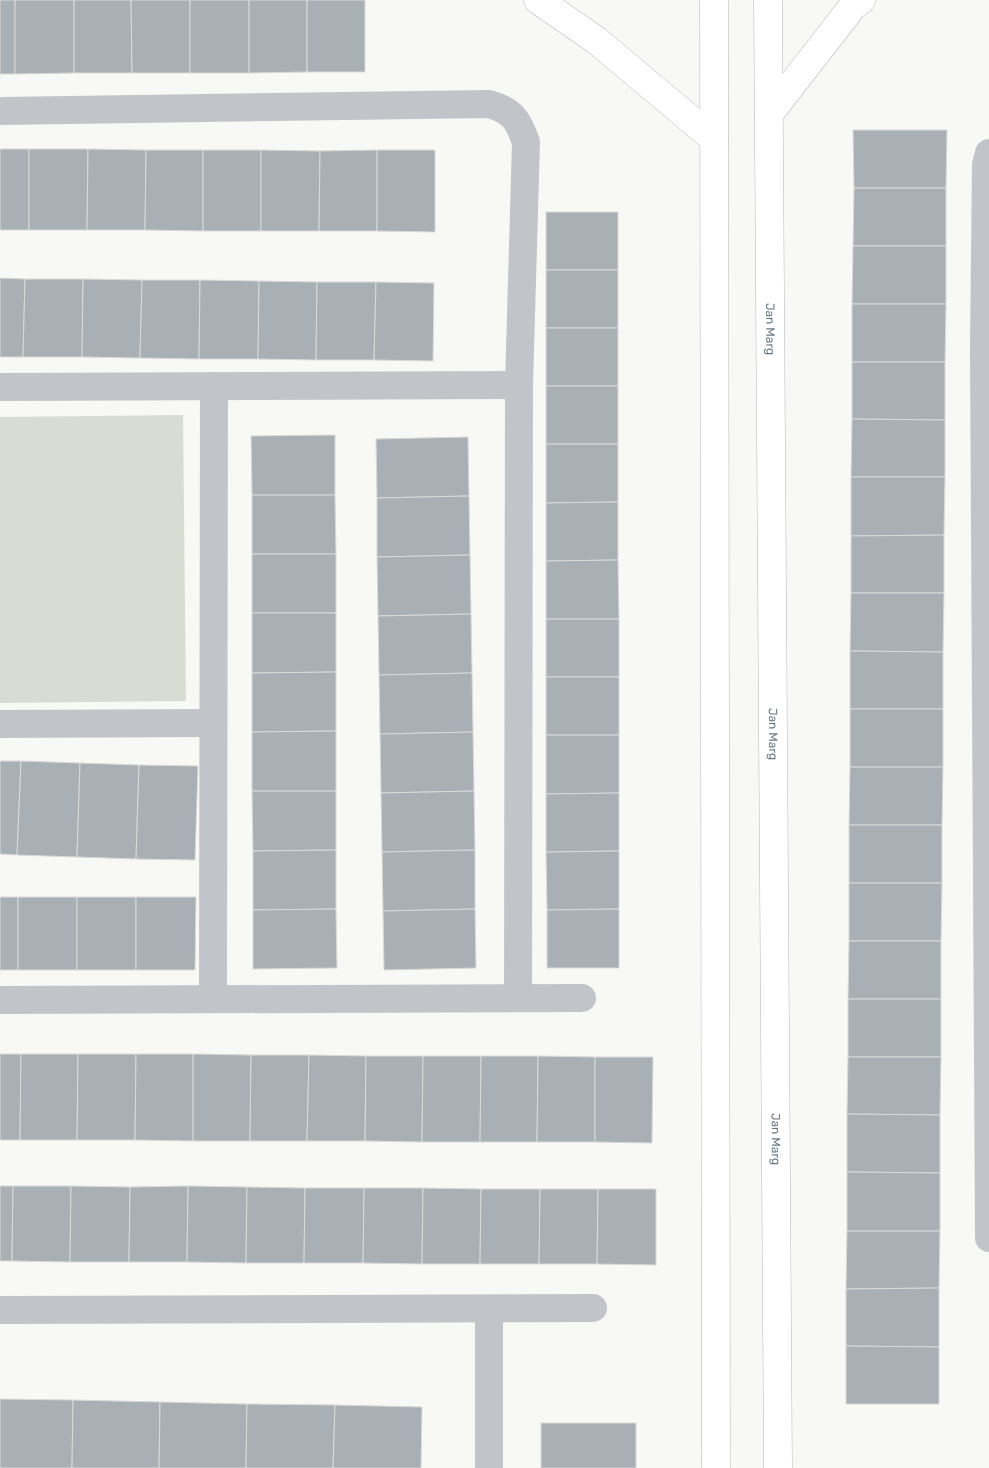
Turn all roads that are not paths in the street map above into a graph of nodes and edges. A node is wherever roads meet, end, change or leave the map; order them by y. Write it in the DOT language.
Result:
graph roads {
  1 [pos="538,0"];
  2 [pos="714,0"];
  3 [pos="768,0"];
  4 [pos="861,0"];
  5 [pos="0,111"];
  6 [pos="769,114"];
  7 [pos="714,139"];
  8 [pos="989,153"];
  9 [pos="986,349"];
  10 [pos="519,385"];
  11 [pos="214,386"];
  12 [pos="0,387"];
  13 [pos="213,723"];
  14 [pos="0,724"];
  15 [pos="988,786"];
  16 [pos="518,998"];
  17 [pos="582,998"];
  18 [pos="212,999"];
  19 [pos="0,1000"];
  20 [pos="988,1001"];
  21 [pos="989,1193"];
  22 [pos="989,1238"];
  23 [pos="593,1308"];
  24 [pos="489,1309"];
  25 [pos="0,1310"];
  26 [pos="489,1468"];
  27 [pos="716,1468"];
  28 [pos="778,1468"];
  1 -- 7 [label="main road"];
  2 -- 7 [label="main road"];
  3 -- 6 [label="main road, Jan Marg"];
  4 -- 6 [label="main road"];
  5 -- 10 [label="street"];
  6 -- 28 [label="main road, Jan Marg"];
  7 -- 27 [label="main road"];
  8 -- 9 [label="street"];
  9 -- 15 [label="street"];
  10 -- 11 [label="street"];
  10 -- 16 [label="street"];
  11 -- 12 [label="street"];
  11 -- 13 [label="street"];
  13 -- 14 [label="street"];
  13 -- 18 [label="street"];
  15 -- 20 [label="street"];
  16 -- 17 [label="street"];
  16 -- 18 [label="street"];
  18 -- 19 [label="street"];
  20 -- 21 [label="street"];
  21 -- 22 [label="street"];
  23 -- 24 [label="street"];
  24 -- 25 [label="street"];
  24 -- 26 [label="street"];
}
